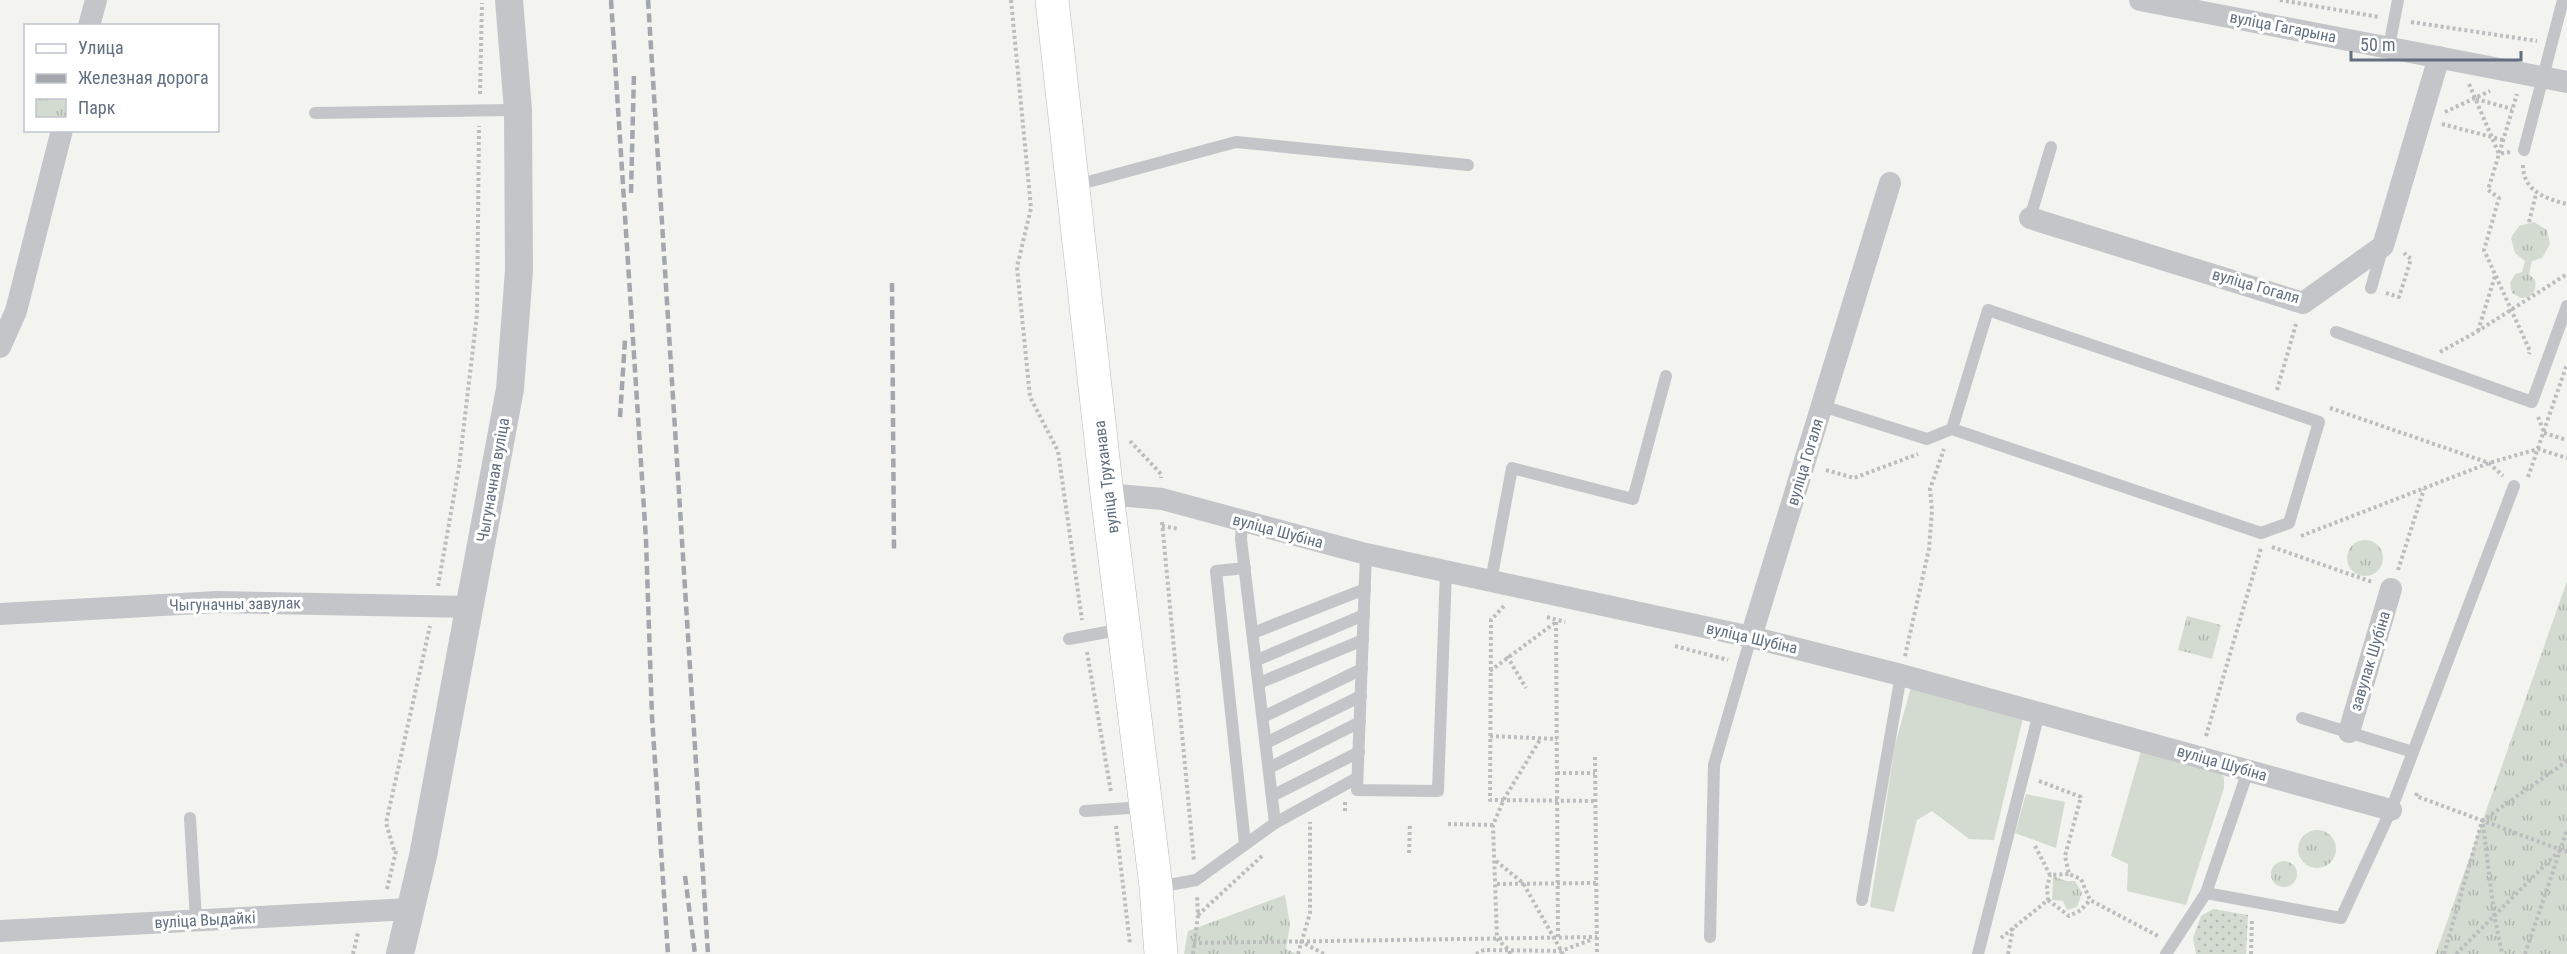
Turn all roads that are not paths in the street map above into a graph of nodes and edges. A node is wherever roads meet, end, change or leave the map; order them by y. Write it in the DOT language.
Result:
graph roads {
  1 [pos="96,0"];
  2 [pos="509,0"];
  3 [pos="1052,0"];
  4 [pos="2140,0"];
  5 [pos="2398,0"];
  6 [pos="2563,0"];
  7 [pos="2196,5"];
  8 [pos="90,24"];
  9 [pos="2389,47"];
  10 [pos="2439,57"];
  11 [pos="2541,76"];
  12 [pos="2567,82"];
  13 [pos="518,110"];
  14 [pos="315,113"];
  15 [pos="61,132"];
  16 [pos="2051,147"];
  17 [pos="2523,150"];
  18 [pos="1468,165"];
  19 [pos="1890,183"];
  20 [pos="1072,186"];
  21 [pos="2030,218"];
  22 [pos="2383,246"];
  23 [pos="2371,288"];
  24 [pos="2567,306"];
  25 [pos="2336,332"];
  26 [pos="0,347"];
  27 [pos="1666,376"];
  28 [pos="1822,406"];
  29 [pos="1952,429"];
  30 [pos="2520,484"];
  31 [pos="1107,494"];
  32 [pos="1242,521"];
  33 [pos="1366,554"];
  34 [pos="1245,568"];
  35 [pos="1446,571"];
  36 [pos="1491,581"];
  37 [pos="1365,589"];
  38 [pos="2391,589"];
  39 [pos="470,608"];
  40 [pos="0,614"];
  41 [pos="1364,615"];
  42 [pos="1124,629"];
  43 [pos="1253,633"];
  44 [pos="1751,637"];
  45 [pos="1070,639"];
  46 [pos="1363,640"];
  47 [pos="1257,660"];
  48 [pos="1362,669"];
  49 [pos="1901,675"];
  50 [pos="1259,683"];
  51 [pos="1361,696"];
  52 [pos="2039,713"];
  53 [pos="1263,717"];
  54 [pos="2302,718"];
  55 [pos="1360,722"];
  56 [pos="2349,732"];
  57 [pos="1266,743"];
  58 [pos="1359,752"];
  59 [pos="2413,752"];
  60 [pos="1269,768"];
  61 [pos="2248,771"];
  62 [pos="1358,778"];
  63 [pos="1272,796"];
  64 [pos="1130,808"];
  65 [pos="2391,810"];
  66 [pos="1085,811"];
  67 [pos="190,818"];
  68 [pos="1275,823"];
  69 [pos="1245,844"];
  70 [pos="1156,887"];
  71 [pos="2206,893"];
  72 [pos="1862,900"];
  73 [pos="410,909"];
  74 [pos="196,920"];
  75 [pos="0,931"];
  76 [pos="1710,937"];
  77 [pos="2169,949"];
  78 [pos="1979,951"];
  79 [pos="399,954"];
  80 [pos="1161,954"];
  1 -- 8 [label="street"];
  2 -- 13 [label="street, Чыгуначная вуліца"];
  3 -- 20 [label="main road, вуліца Труханава"];
  4 -- 7 [label="street, вуліца Гагарына"];
  5 -- 9 [label="lane"];
  6 -- 11 [label="lane"];
  7 -- 9 [label="street, вуліца Гагарына"];
  9 -- 10 [label="street, вуліца Гагарына"];
  10 -- 11 [label="street, вуліца Гагарына"];
  10 -- 22 [label="street"];
  11 -- 12 [label="street, вуліца Гагарына"];
  11 -- 17 [label="lane"];
  13 -- 14 [label="lane"];
  13 -- 39 [label="street, Чыгуначная вуліца"];
  15 -- 26 [label="street"];
  16 -- 21 [label="lane"];
  18 -- 20 [label="lane"];
  19 -- 28 [label="street, вуліца Гогаля"];
  20 -- 31 [label="main road, вуліца Труханава"];
  21 -- 22 [label="street, вуліца Гогаля"];
  22 -- 23 [label="lane"];
  24 -- 25 [label="lane"];
  27 -- 36 [label="lane"];
  28 -- 29 [label="lane"];
  28 -- 44 [label="street, вуліца Гогаля"];
  29 -- 29 [label="lane"];
  30 -- 59 [label="lane"];
  31 -- 32 [label="street, вуліца Шубіна"];
  31 -- 42 [label="main road, вуліца Труханава"];
  32 -- 33 [label="street, вуліца Шубіна"];
  32 -- 34 [label="lane"];
  33 -- 35 [label="street, вуліца Шубіна"];
  33 -- 37 [label="lane"];
  34 -- 43 [label="lane"];
  34 -- 69 [label="lane"];
  35 -- 36 [label="street, вуліца Шубіна"];
  35 -- 62 [label="lane"];
  36 -- 44 [label="street, вуліца Шубіна"];
  37 -- 41 [label="lane"];
  37 -- 43 [label="lane"];
  38 -- 56 [label="street, завулак Шубіна"];
  39 -- 40 [label="street, Чыгуначны завулак"];
  39 -- 73 [label="street, Чыгуначная вуліца"];
  41 -- 46 [label="lane"];
  41 -- 47 [label="lane"];
  42 -- 45 [label="lane"];
  42 -- 64 [label="main road, вуліца Труханава"];
  43 -- 47 [label="lane"];
  44 -- 49 [label="street, вуліца Шубіна"];
  44 -- 76 [label="lane"];
  46 -- 48 [label="lane"];
  46 -- 50 [label="lane"];
  47 -- 50 [label="lane"];
  48 -- 51 [label="lane"];
  48 -- 53 [label="lane"];
  49 -- 52 [label="street, вуліца Шубіна"];
  49 -- 72 [label="lane"];
  50 -- 53 [label="lane"];
  51 -- 55 [label="lane"];
  51 -- 57 [label="lane"];
  52 -- 61 [label="street, вуліца Шубіна"];
  52 -- 78 [label="lane"];
  53 -- 57 [label="lane"];
  54 -- 56 [label="lane"];
  55 -- 58 [label="lane"];
  55 -- 60 [label="lane"];
  56 -- 59 [label="lane"];
  57 -- 60 [label="lane"];
  58 -- 62 [label="lane"];
  58 -- 63 [label="lane"];
  59 -- 65 [label="lane"];
  60 -- 63 [label="lane"];
  61 -- 65 [label="street, вуліца Шубіна"];
  61 -- 71 [label="lane"];
  62 -- 68 [label="lane"];
  63 -- 68 [label="lane"];
  64 -- 66 [label="lane"];
  64 -- 70 [label="main road, вуліца Труханава"];
  65 -- 71 [label="lane"];
  67 -- 74 [label="lane"];
  68 -- 69 [label="lane"];
  69 -- 70 [label="lane"];
  70 -- 80 [label="main road, вуліца Труханава"];
  71 -- 77 [label="lane"];
  73 -- 74 [label="street, вуліца Выдайкі"];
  73 -- 79 [label="street, Чыгуначная вуліца"];
  74 -- 75 [label="street, вуліца Выдайкі"];
}
